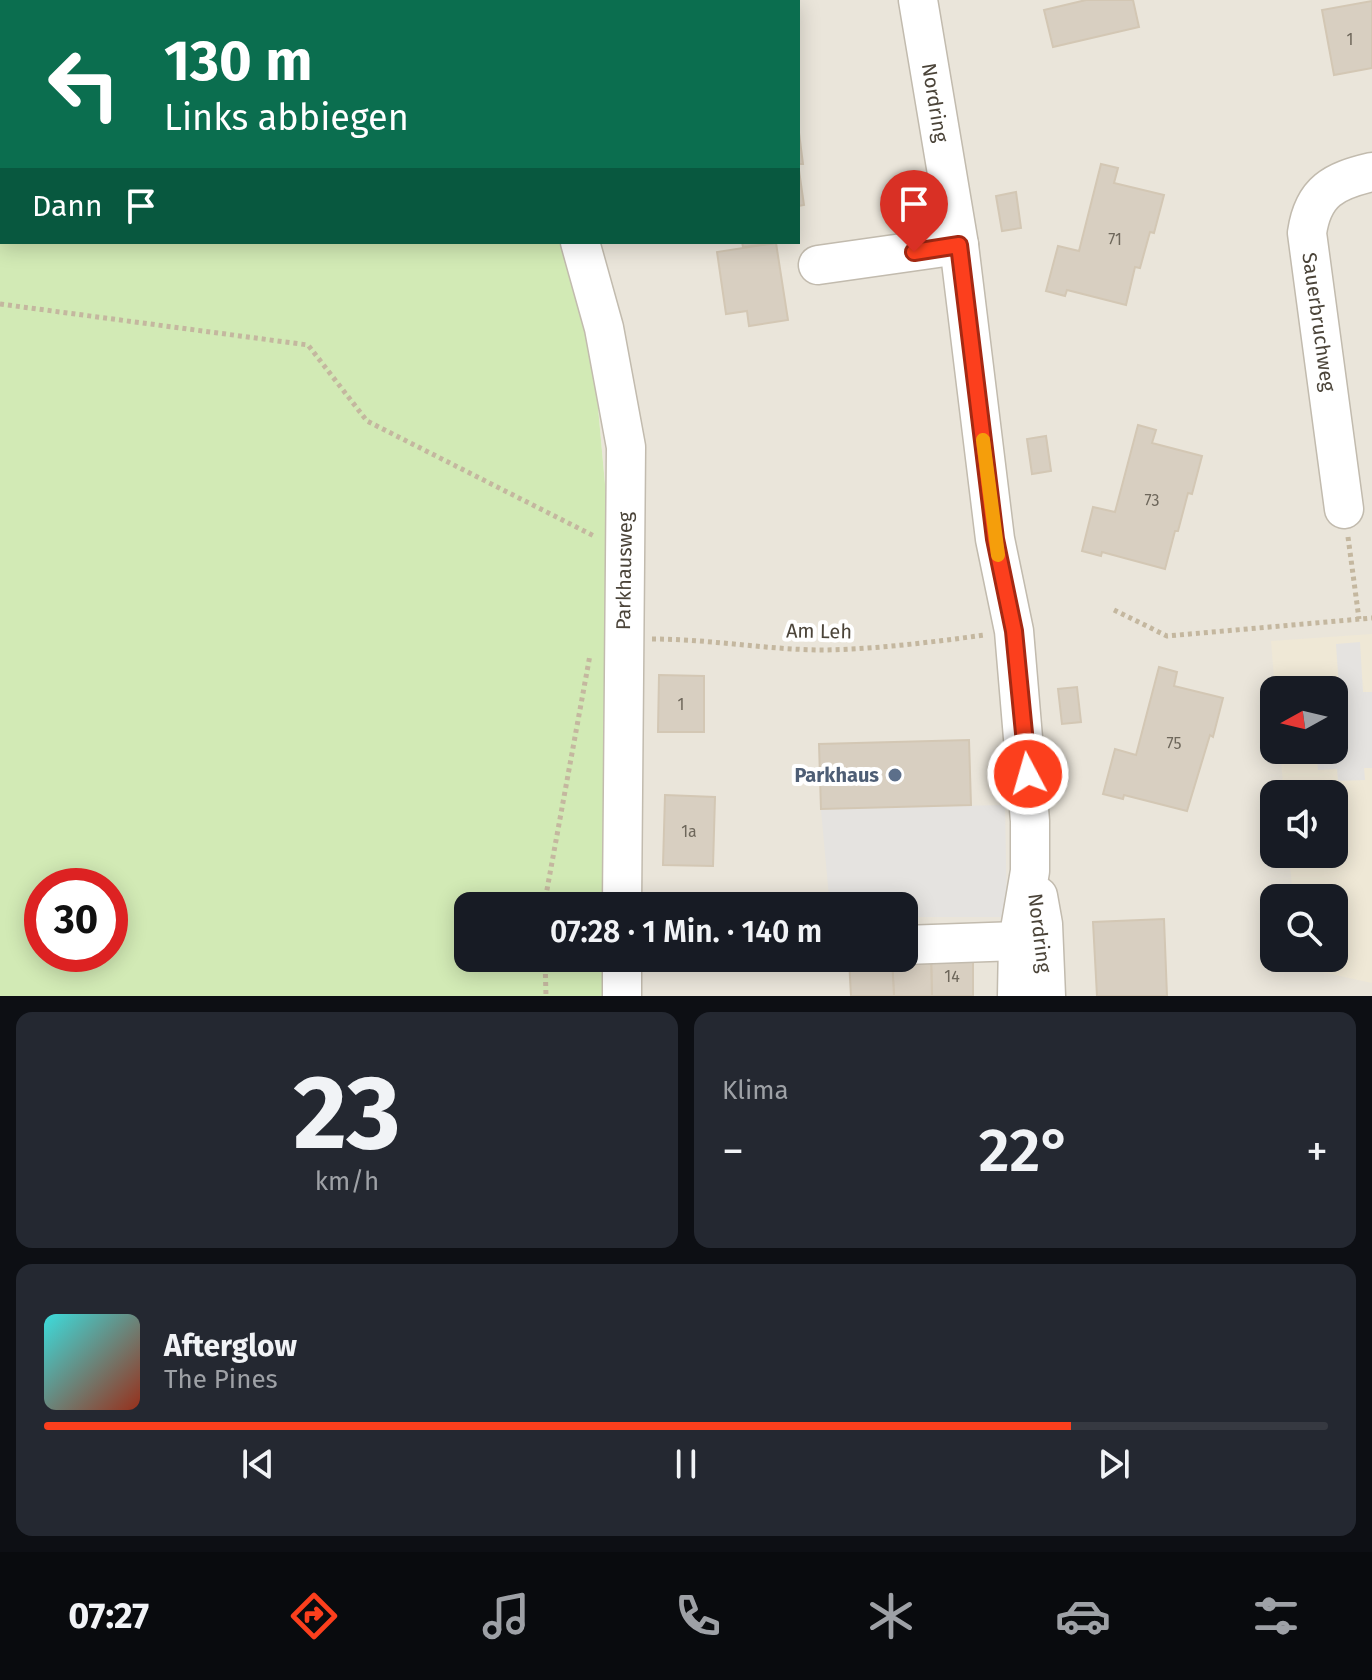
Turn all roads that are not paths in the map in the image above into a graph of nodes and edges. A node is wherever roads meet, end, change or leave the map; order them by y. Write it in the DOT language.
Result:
graph roads {
  1 [pos="918,0"];
  2 [pos="1372,172"];
  3 [pos="581,244"];
  4 [pos="959,245"];
  5 [pos="818,265"];
  6 [pos="1344,509"];
  7 [pos="1030,871"];
  8 [pos="621,892"];
  9 [pos="1018,941"];
  10 [pos="918,945"];
  11 [pos="622,972"];
  12 [pos="622,996"];
  13 [pos="1017,996"];
  14 [pos="1046,996"];
  1 -- 4 [label="street, Nordring"];
  2 -- 6 [label="street, Sauerbruchweg"];
  3 -- 8 [label="street, Parkhausweg"];
  4 -- 5 [label="street"];
  4 -- 7 [label="street, Nordring"];
  7 -- 9 [label="street, Nordring"];
  7 -- 14 [label="street, Nordring"];
  9 -- 10 [label="street, Nordring"];
  9 -- 13 [label="street, Nordring"];
  11 -- 12 [label="street"];
}
